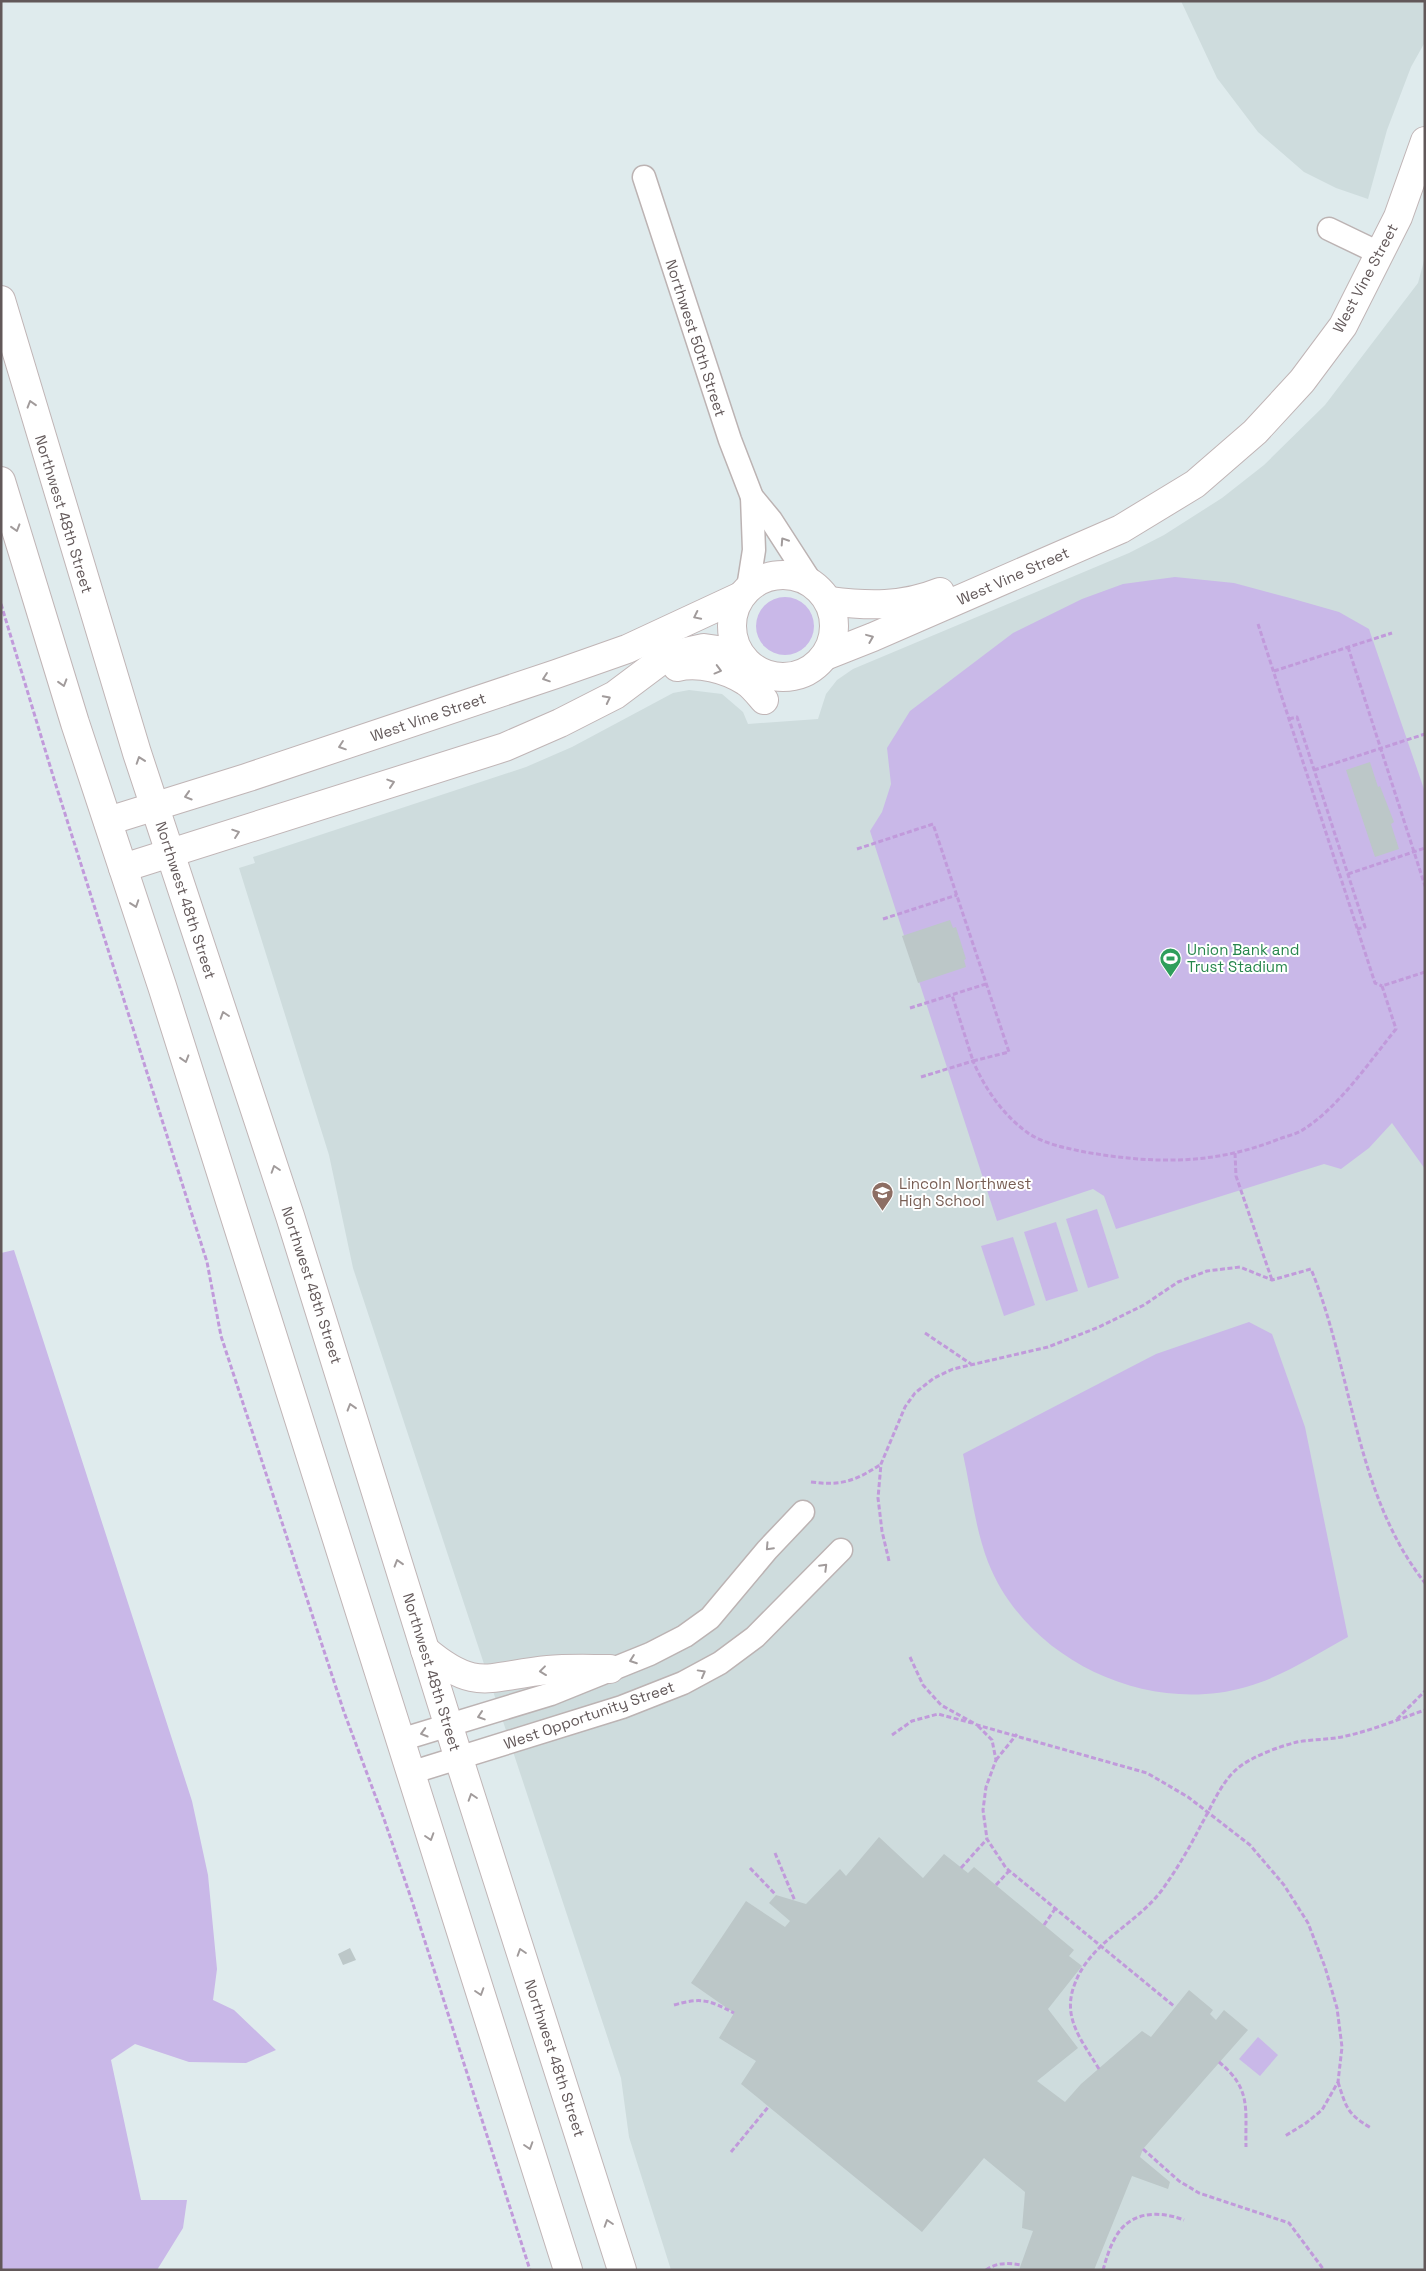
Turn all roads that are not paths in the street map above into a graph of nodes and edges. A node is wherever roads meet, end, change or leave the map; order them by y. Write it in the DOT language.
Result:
graph roads {
  1 [pos="1425,141"];
  2 [pos="644,178"];
  3 [pos="1329,229"];
  4 [pos="1381,254"];
  5 [pos="1,300"];
  6 [pos="1,481"];
  7 [pos="1195,484"];
  8 [pos="752,497"];
  9 [pos="744,592"];
  10 [pos="820,592"];
  11 [pos="739,653"];
  12 [pos="825,656"];
  13 [pos="637,680"];
  14 [pos="764,700"];
  15 [pos="156,806"];
  16 [pos="108,821"];
  17 [pos="171,854"];
  18 [pos="123,868"];
  19 [pos="803,1512"];
  20 [pos="841,1550"];
  21 [pos="425,1650"];
  22 [pos="610,1668"];
  23 [pos="449,1726"];
  24 [pos="400,1740"];
  25 [pos="459,1759"];
  26 [pos="410,1773"];
  27 [pos="568,2270"];
  28 [pos="622,2270"];
  1 -- 4 [label="main road, West Vine Street"];
  2 -- 8 [label="street, Northwest 50th Street"];
  3 -- 4 [label="street"];
  4 -- 7 [label="main road, West Vine Street"];
  15 -- 5 [label="main road, Northwest 48th Street, one-way"];
  6 -- 16 [label="main road, one-way"];
  7 -- 10 [label="main road, West Vine Street"];
  12 -- 7 [label="main road, West Vine Street, one-way"];
  8 -- 9 [label="street, Northwest 50th Street"];
  10 -- 8 [label="street, Northwest 50th Street, one-way"];
  9 -- 10 [label="main road"];
  9 -- 11 [label="main road"];
  9 -- 15 [label="main road, West Vine Street, one-way"];
  10 -- 12 [label="main road"];
  11 -- 12 [label="main road"];
  11 -- 13 [label="main road"];
  13 -- 14 [label="main road, one-way"];
  17 -- 13 [label="main road, one-way"];
  15 -- 16 [label="main road, West Vine Street"];
  15 -- 17 [label="main road, Northwest 48th Street"];
  16 -- 18 [label="main road"];
  17 -- 18 [label="main road"];
  21 -- 17 [label="main road, Northwest 48th Street, one-way"];
  18 -- 24 [label="main road, one-way"];
  19 -- 22 [label="street, one-way"];
  25 -- 20 [label="street, West Opportunity Street, one-way"];
  22 -- 21 [label="main road, one-way"];
  21 -- 23 [label="main road, Northwest 48th Street"];
  22 -- 23 [label="street, one-way"];
  23 -- 24 [label="street, one-way"];
  23 -- 25 [label="main road, Northwest 48th Street"];
  24 -- 26 [label="main road"];
  25 -- 26 [label="street, West Opportunity Street"];
  28 -- 25 [label="main road, Northwest 48th Street, one-way"];
  26 -- 27 [label="main road, one-way"];
}
